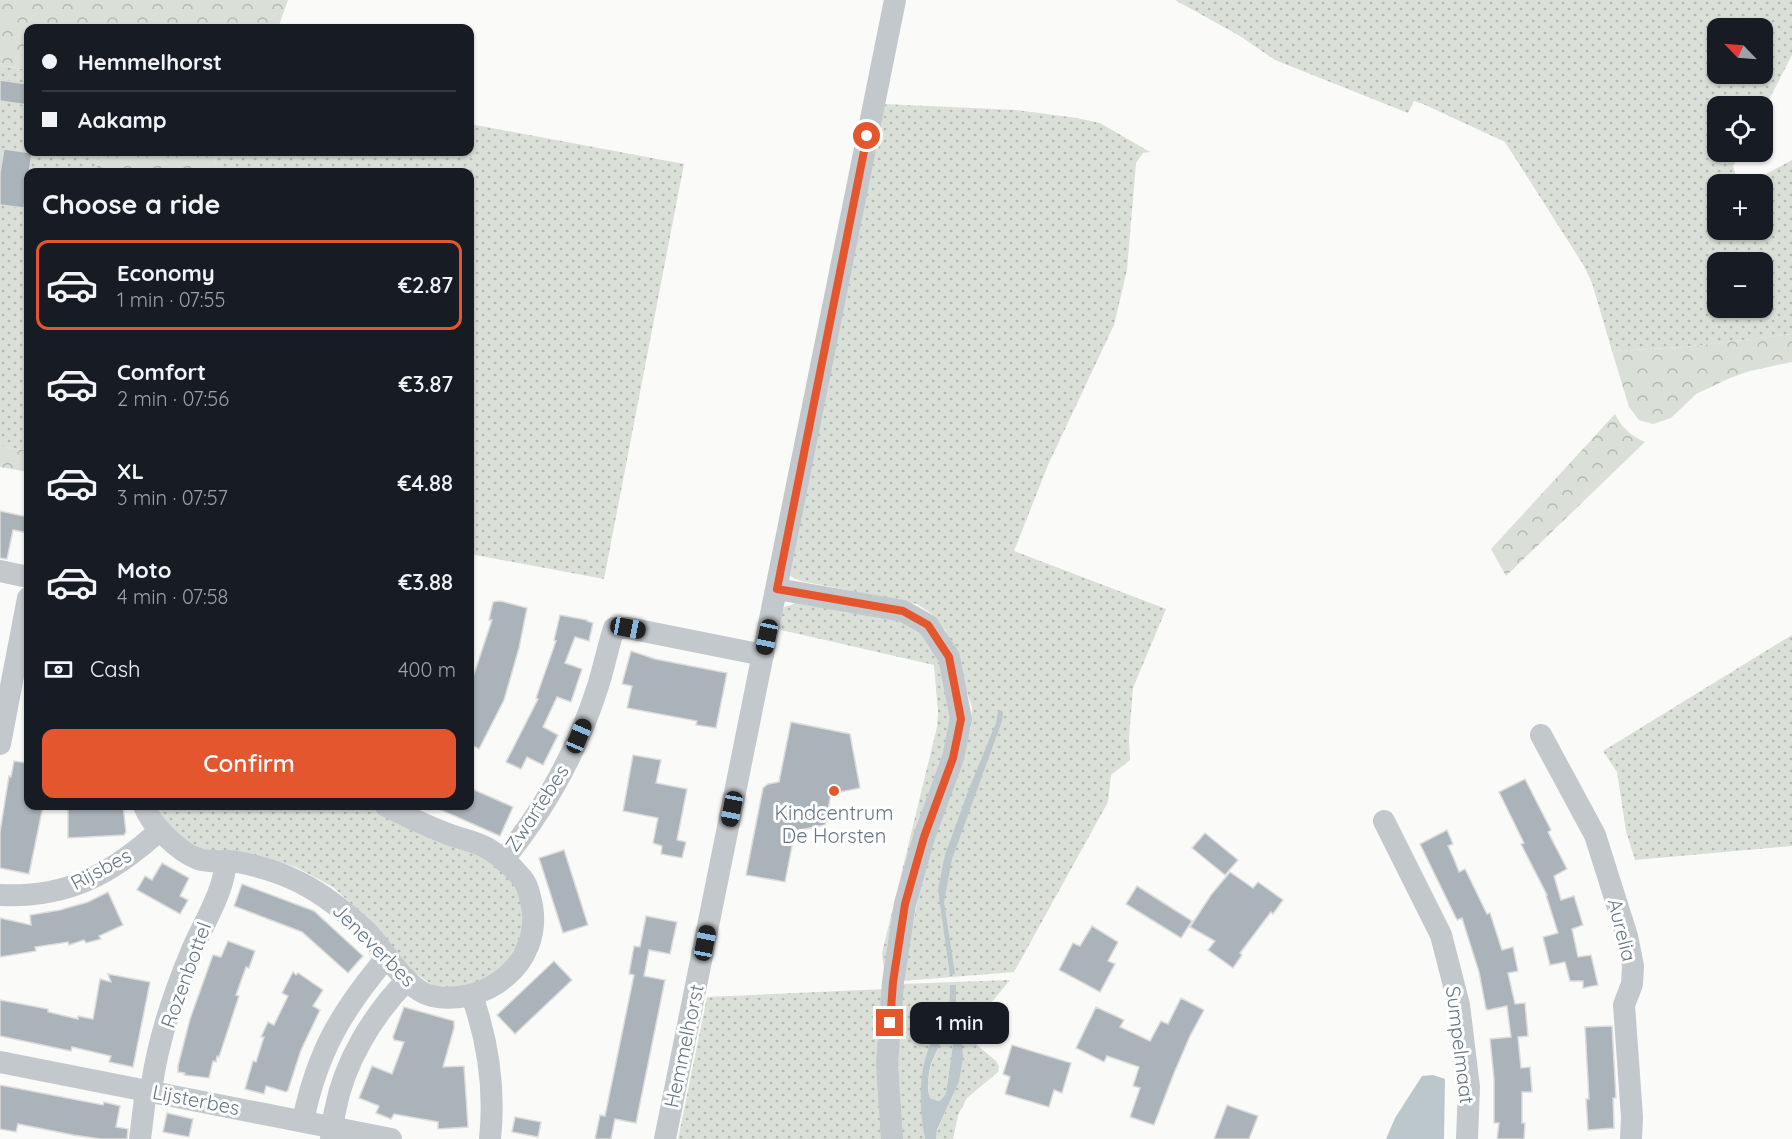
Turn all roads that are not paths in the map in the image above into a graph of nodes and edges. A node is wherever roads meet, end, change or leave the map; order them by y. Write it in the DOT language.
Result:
graph roads {
  1 [pos="895,0"];
  2 [pos="0,571"];
  3 [pos="24,576"];
  4 [pos="777,589"];
  5 [pos="24,618"];
  6 [pos="763,655"];
  7 [pos="1541,735"];
  8 [pos="1,736"];
  9 [pos="147,810"];
  10 [pos="395,810"];
  11 [pos="1384,821"];
  12 [pos="160,830"];
  13 [pos="503,860"];
  14 [pos="226,861"];
  15 [pos="0,895"];
  16 [pos="387,957"];
  17 [pos="408,980"];
  18 [pos="472,996"];
  19 [pos="0,1062"];
  20 [pos="149,1091"];
  21 [pos="299,1127"];
  22 [pos="332,1133"];
  23 [pos="140,1139"];
  24 [pos="391,1139"];
  25 [pos="490,1139"];
  26 [pos="665,1139"];
  27 [pos="892,1139"];
  28 [pos="1467,1139"];
  29 [pos="1631,1139"];
  1 -- 4 [label="street, Hemmelhorst"];
  2 -- 3 [label="street"];
  4 -- 6 [label="street, Hemmelhorst"];
  4 -- 27 [label="street"];
  5 -- 8 [label="street"];
  6 -- 13 [label="street, Zwartebes"];
  6 -- 26 [label="street, Hemmelhorst"];
  7 -- 29 [label="street, Aurelia"];
  9 -- 12 [label="street, Jeneverbes"];
  10 -- 13 [label="street, Jeneverbes"];
  11 -- 28 [label="street, Sumpelmaat"];
  12 -- 14 [label="street, Jeneverbes"];
  12 -- 15 [label="street, Rijsbes"];
  13 -- 18 [label="street, Jeneverbes"];
  14 -- 16 [label="street, Jeneverbes"];
  14 -- 20 [label="street, Rozenbottel"];
  16 -- 17 [label="street, Jeneverbes"];
  16 -- 21 [label="street"];
  17 -- 18 [label="street, Jeneverbes"];
  17 -- 22 [label="street"];
  18 -- 25 [label="street"];
  19 -- 20 [label="street, Lijsterbes"];
  20 -- 21 [label="street, Lijsterbes"];
  20 -- 23 [label="street, Rozenbottel"];
  21 -- 22 [label="street, Lijsterbes"];
  22 -- 24 [label="street, Lijsterbes"];
}
